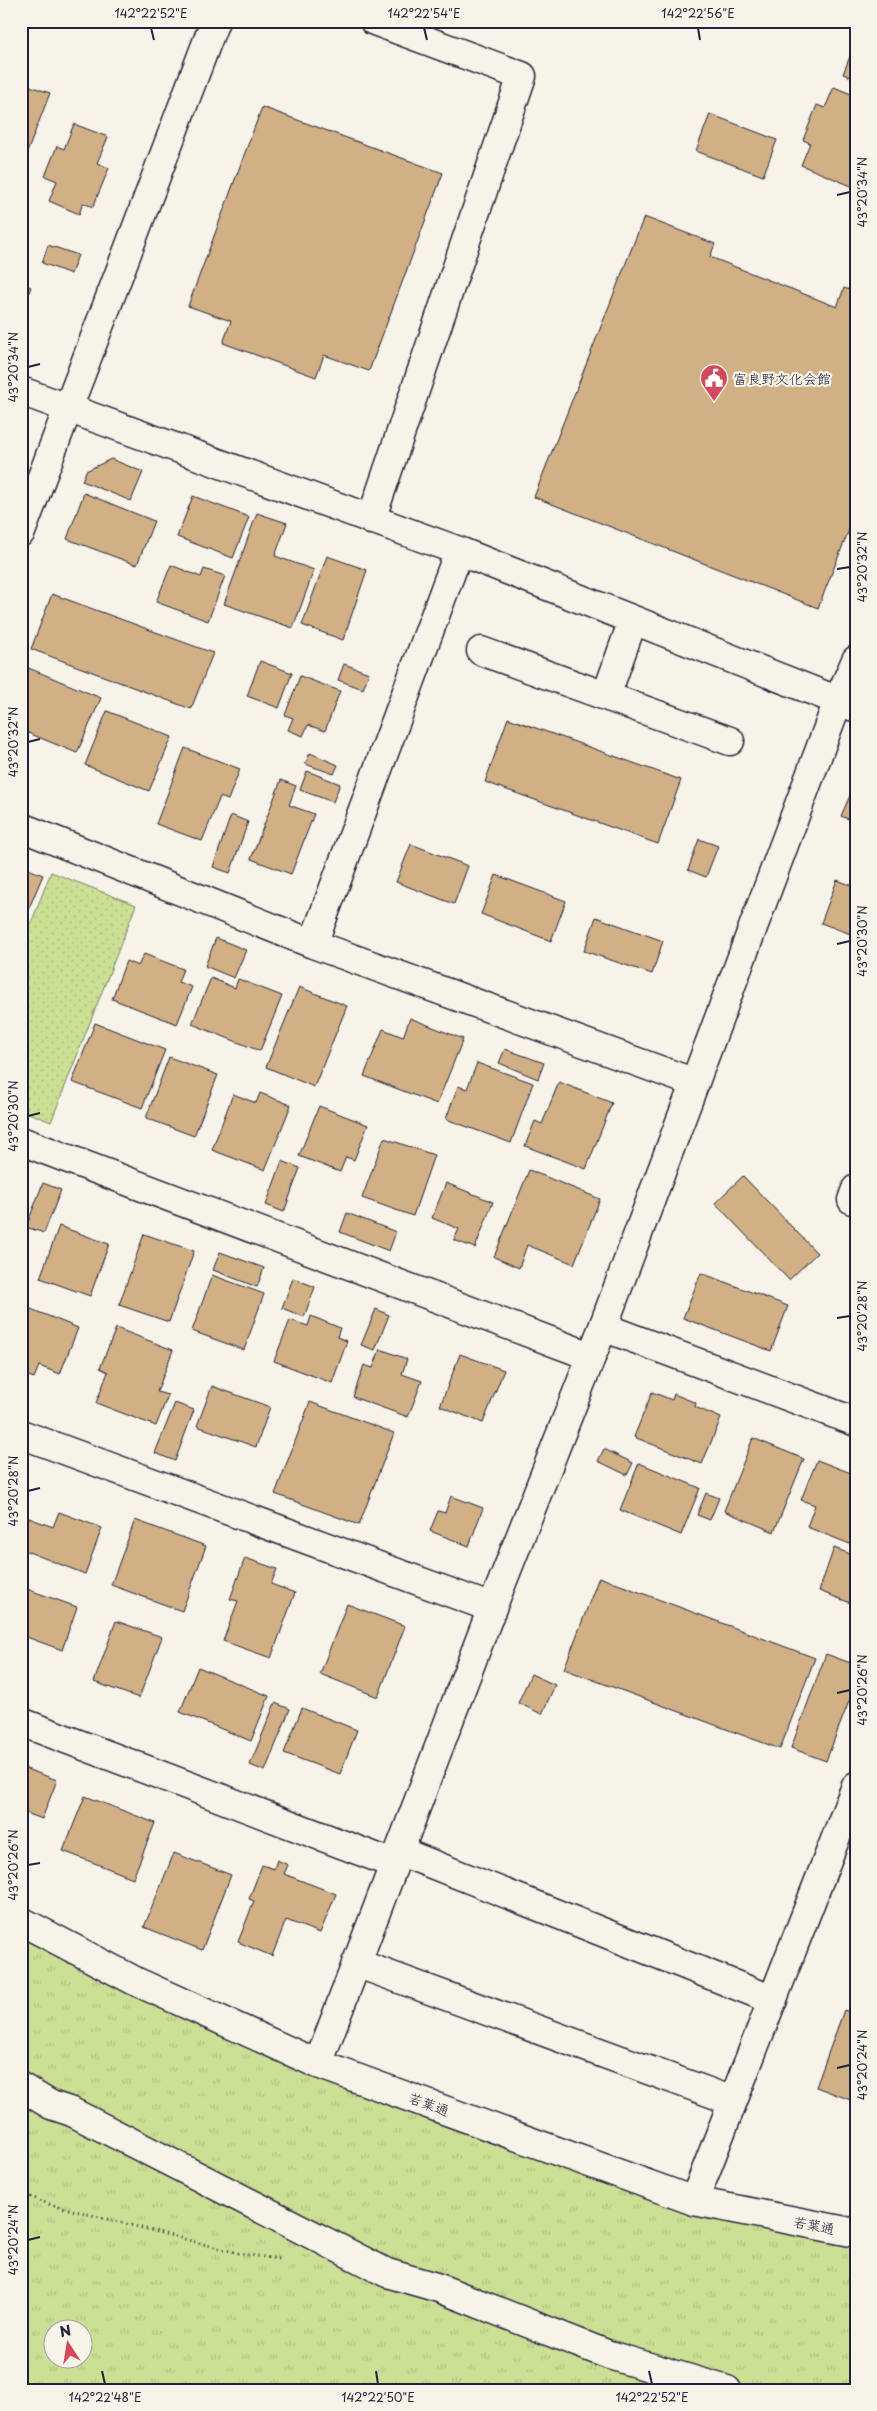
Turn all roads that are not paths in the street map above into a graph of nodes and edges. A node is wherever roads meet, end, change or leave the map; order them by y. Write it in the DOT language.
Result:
graph roads {
  1 [pos="215,21"];
  2 [pos="374,21"];
  3 [pos="21,391"];
  4 [pos="69,410"];
  5 [pos="371,520"];
  6 [pos="21,532"];
  7 [pos="458,551"];
  8 [pos="633,620"];
  9 [pos="481,651"];
  10 [pos="856,660"];
  11 [pos="606,696"];
  12 [pos="847,704"];
  13 [pos="730,741"];
  14 [pos="21,827"];
  15 [pos="313,944"];
  16 [pos="695,1083"];
  17 [pos="21,1141"];
  18 [pos="856,1188"];
  19 [pos="856,1201"];
  20 [pos="603,1327"];
  21 [pos="590,1356"];
  22 [pos="856,1422"];
  23 [pos="21,1434"];
  24 [pos="492,1608"];
  25 [pos="21,1722"];
  26 [pos="856,1786"];
  27 [pos="397,1858"];
  28 [pos="21,1921"];
  29 [pos="356,1963"];
  30 [pos="773,2000"];
  31 [pos="318,2064"];
  32 [pos="21,2087"];
  33 [pos="733,2100"];
  34 [pos="694,2200"];
  35 [pos="856,2233"];
  36 [pos="727,2390"];
  1 -- 4 [label="street"];
  2 -- 5 [label="street"];
  3 -- 4 [label="street"];
  4 -- 5 [label="street"];
  4 -- 6 [label="street"];
  5 -- 7 [label="street"];
  7 -- 8 [label="street"];
  7 -- 15 [label="street"];
  8 -- 11 [label="street"];
  8 -- 12 [label="street"];
  9 -- 11 [label="street"];
  10 -- 12 [label="street"];
  11 -- 13 [label="street"];
  12 -- 16 [label="street"];
  14 -- 15 [label="street"];
  15 -- 16 [label="street"];
  16 -- 20 [label="street"];
  17 -- 21 [label="street"];
  18 -- 19 [label="street"];
  20 -- 21 [label="street"];
  20 -- 22 [label="street"];
  21 -- 24 [label="street"];
  23 -- 24 [label="street"];
  24 -- 27 [label="street"];
  25 -- 27 [label="street"];
  26 -- 30 [label="street"];
  27 -- 29 [label="street"];
  27 -- 30 [label="street"];
  28 -- 31 [label="street, 若葉通"];
  29 -- 31 [label="street"];
  29 -- 33 [label="street"];
  30 -- 33 [label="street"];
  31 -- 34 [label="street, 若葉通"];
  32 -- 36 [label="street"];
  33 -- 34 [label="street"];
  34 -- 35 [label="street, 若葉通"];
}
